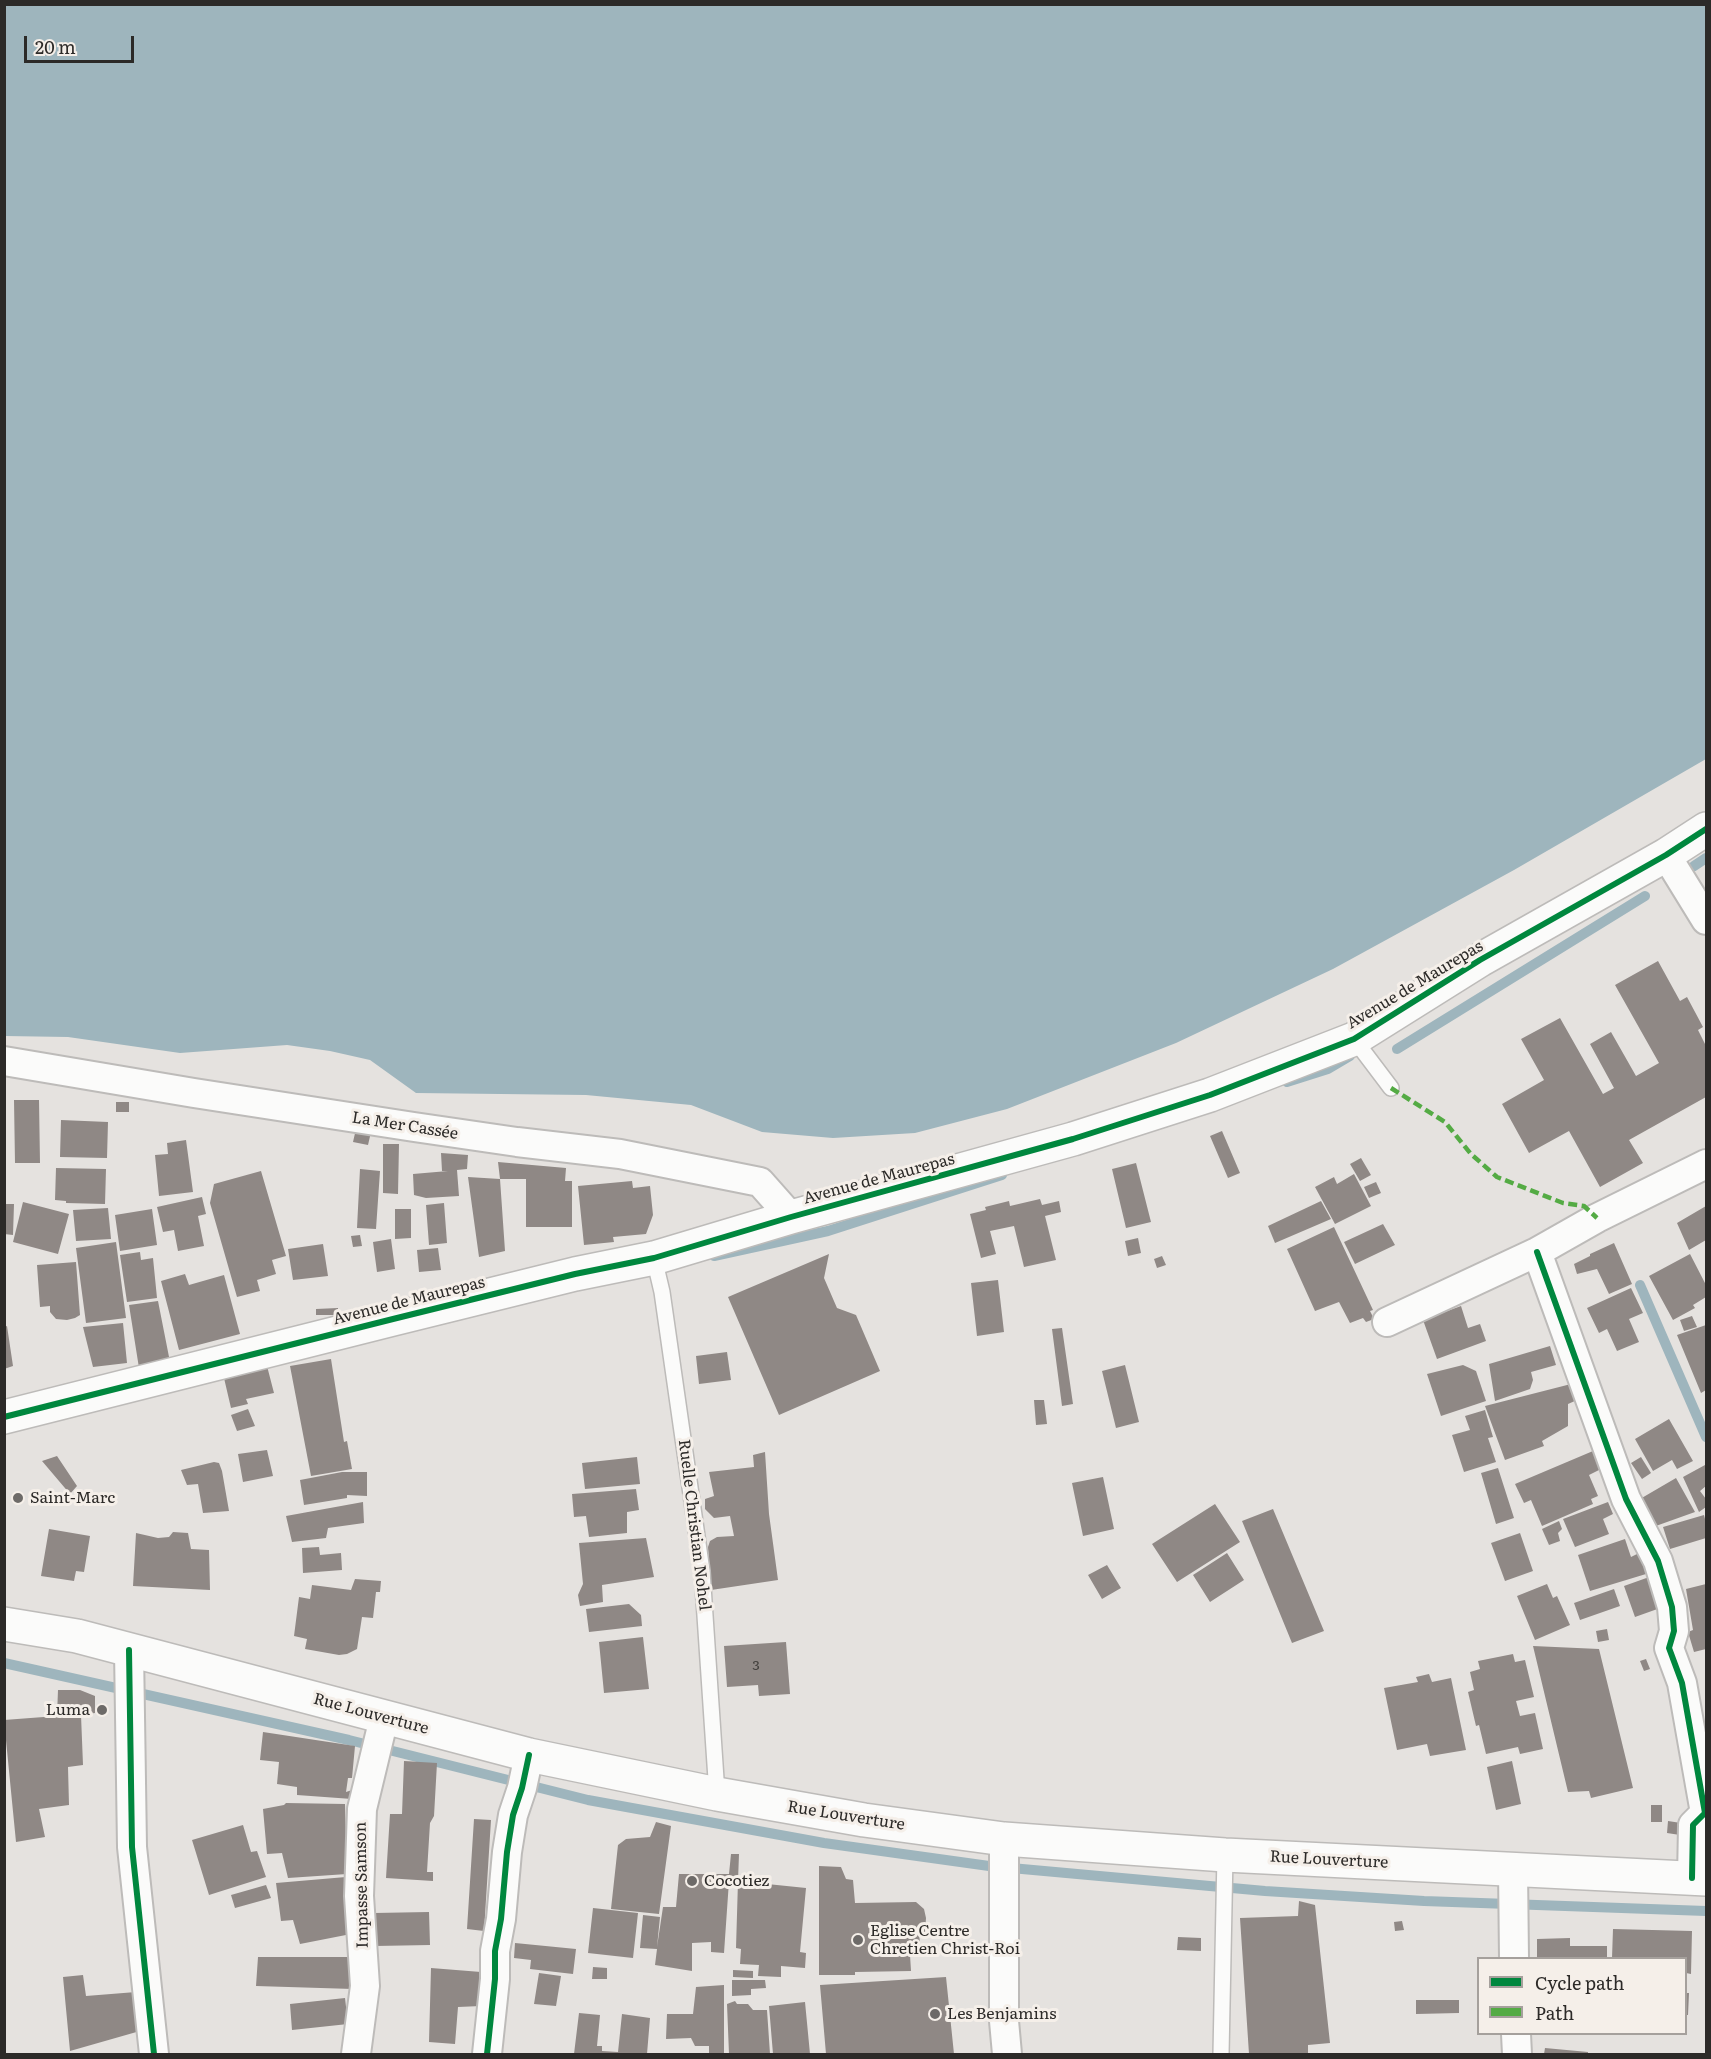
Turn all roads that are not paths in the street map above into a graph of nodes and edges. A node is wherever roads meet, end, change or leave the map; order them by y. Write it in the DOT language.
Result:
graph roads {
  1 [pos="1707,829"];
  2 [pos="1666,855"];
  3 [pos="1707,920"];
  4 [pos="1354,1039"];
  5 [pos="4,1061"];
  6 [pos="1391,1088"];
  7 [pos="1707,1164"];
  8 [pos="791,1216"];
  9 [pos="1537,1252"];
  10 [pos="654,1258"];
  11 [pos="1387,1322"];
  12 [pos="4,1417"];
  13 [pos="4,1624"];
  14 [pos="130,1661"];
  15 [pos="379,1737"];
  16 [pos="525,1773"];
  17 [pos="717,1794"];
  18 [pos="1005,1859"];
  19 [pos="1225,1877"];
  20 [pos="1699,1878"];
  21 [pos="1513,1893"];
  22 [pos="1514,1957"];
  23 [pos="1516,2035"];
  24 [pos="153,2055"];
  25 [pos="356,2055"];
  26 [pos="487,2055"];
  27 [pos="1006,2055"];
  28 [pos="1221,2055"];
  29 [pos="1517,2055"];
  1 -- 2 [label="street, Avenue de Maurepas"];
  2 -- 3 [label="street"];
  2 -- 4 [label="street, Avenue de Maurepas"];
  4 -- 6 [label="lane"];
  4 -- 8 [label="street, Avenue de Maurepas"];
  5 -- 8 [label="street, La Mer Cassée"];
  7 -- 9 [label="street"];
  8 -- 10 [label="street, Avenue de Maurepas"];
  9 -- 11 [label="street"];
  9 -- 20 [label="street"];
  10 -- 12 [label="street, Avenue de Maurepas"];
  10 -- 17 [label="lane, Ruelle Christian Nohel"];
  13 -- 14 [label="street, Rue Louverture"];
  14 -- 15 [label="street, Rue Louverture"];
  14 -- 24 [label="street"];
  15 -- 16 [label="street, Rue Louverture"];
  15 -- 25 [label="street, Impasse Samson"];
  16 -- 17 [label="street, Rue Louverture"];
  16 -- 26 [label="street"];
  17 -- 18 [label="street, Rue Louverture"];
  18 -- 19 [label="street, Rue Louverture"];
  18 -- 27 [label="street"];
  19 -- 21 [label="street, Rue Louverture"];
  19 -- 28 [label="lane"];
  20 -- 21 [label="street, Rue Louverture"];
  21 -- 22 [label="street"];
  23 -- 29 [label="street"];
}
